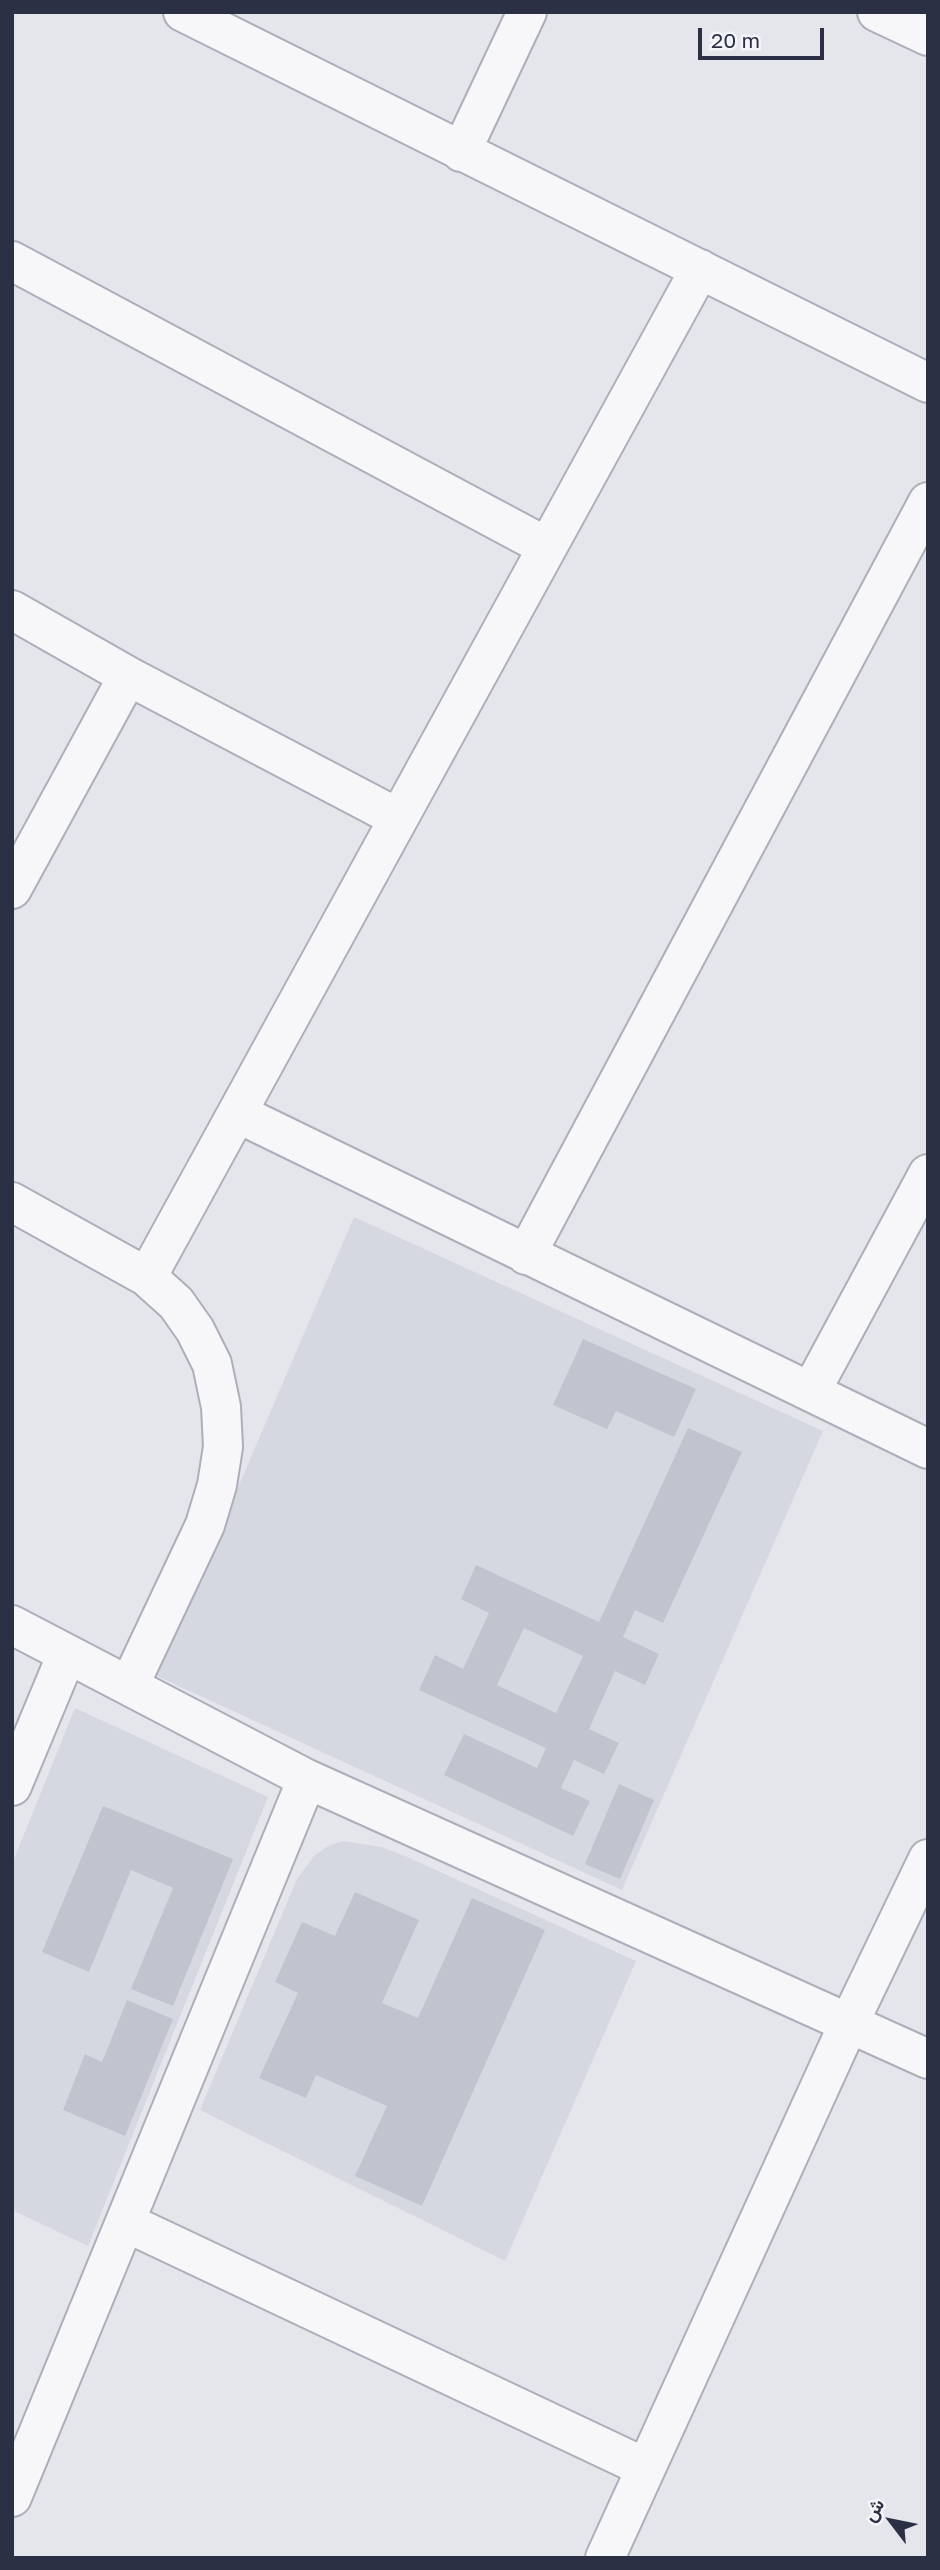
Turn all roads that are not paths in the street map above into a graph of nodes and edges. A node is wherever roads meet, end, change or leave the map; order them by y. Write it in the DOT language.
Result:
graph roads {
  1 [pos="184,12"];
  2 [pos="527,12"];
  3 [pos="877,12"];
  4 [pos="928,36"];
  5 [pos="461,152"];
  6 [pos="12,261"];
  7 [pos="700,269"];
  8 [pos="928,383"];
  9 [pos="928,502"];
  10 [pos="547,547"];
  11 [pos="12,610"];
  12 [pos="128,676"];
  13 [pos="398,818"];
  14 [pos="12,889"];
  15 [pos="237,1113"];
  16 [pos="928,1174"];
  17 [pos="12,1202"];
  18 [pos="526,1255"];
  19 [pos="147,1277"];
  20 [pos="811,1391"];
  21 [pos="928,1449"];
  22 [pos="12,1625"];
  23 [pos="67,1654"];
  24 [pos="129,1686"];
  25 [pos="307,1779"];
  26 [pos="12,1786"];
  27 [pos="928,1859"];
  28 [pos="849,2023"];
  29 [pos="928,2059"];
  30 [pos="125,2222"];
  31 [pos="646,2468"];
  32 [pos="12,2497"];
  33 [pos="605,2558"];
  1 -- 5 [label="street"];
  2 -- 5 [label="street"];
  3 -- 4 [label="street"];
  5 -- 7 [label="street"];
  6 -- 10 [label="street"];
  7 -- 8 [label="street"];
  7 -- 10 [label="street"];
  9 -- 18 [label="street"];
  10 -- 13 [label="street"];
  11 -- 12 [label="street"];
  12 -- 13 [label="street"];
  12 -- 14 [label="street"];
  13 -- 15 [label="street"];
  15 -- 18 [label="street"];
  15 -- 19 [label="street"];
  16 -- 20 [label="street"];
  17 -- 19 [label="street"];
  18 -- 20 [label="street"];
  19 -- 24 [label="street"];
  20 -- 21 [label="street"];
  22 -- 23 [label="street"];
  23 -- 24 [label="street"];
  23 -- 26 [label="street"];
  24 -- 25 [label="street"];
  25 -- 28 [label="street"];
  25 -- 30 [label="street"];
  27 -- 28 [label="street"];
  28 -- 29 [label="street"];
  28 -- 31 [label="street"];
  30 -- 31 [label="street"];
  30 -- 32 [label="street"];
  31 -- 33 [label="street"];
}
